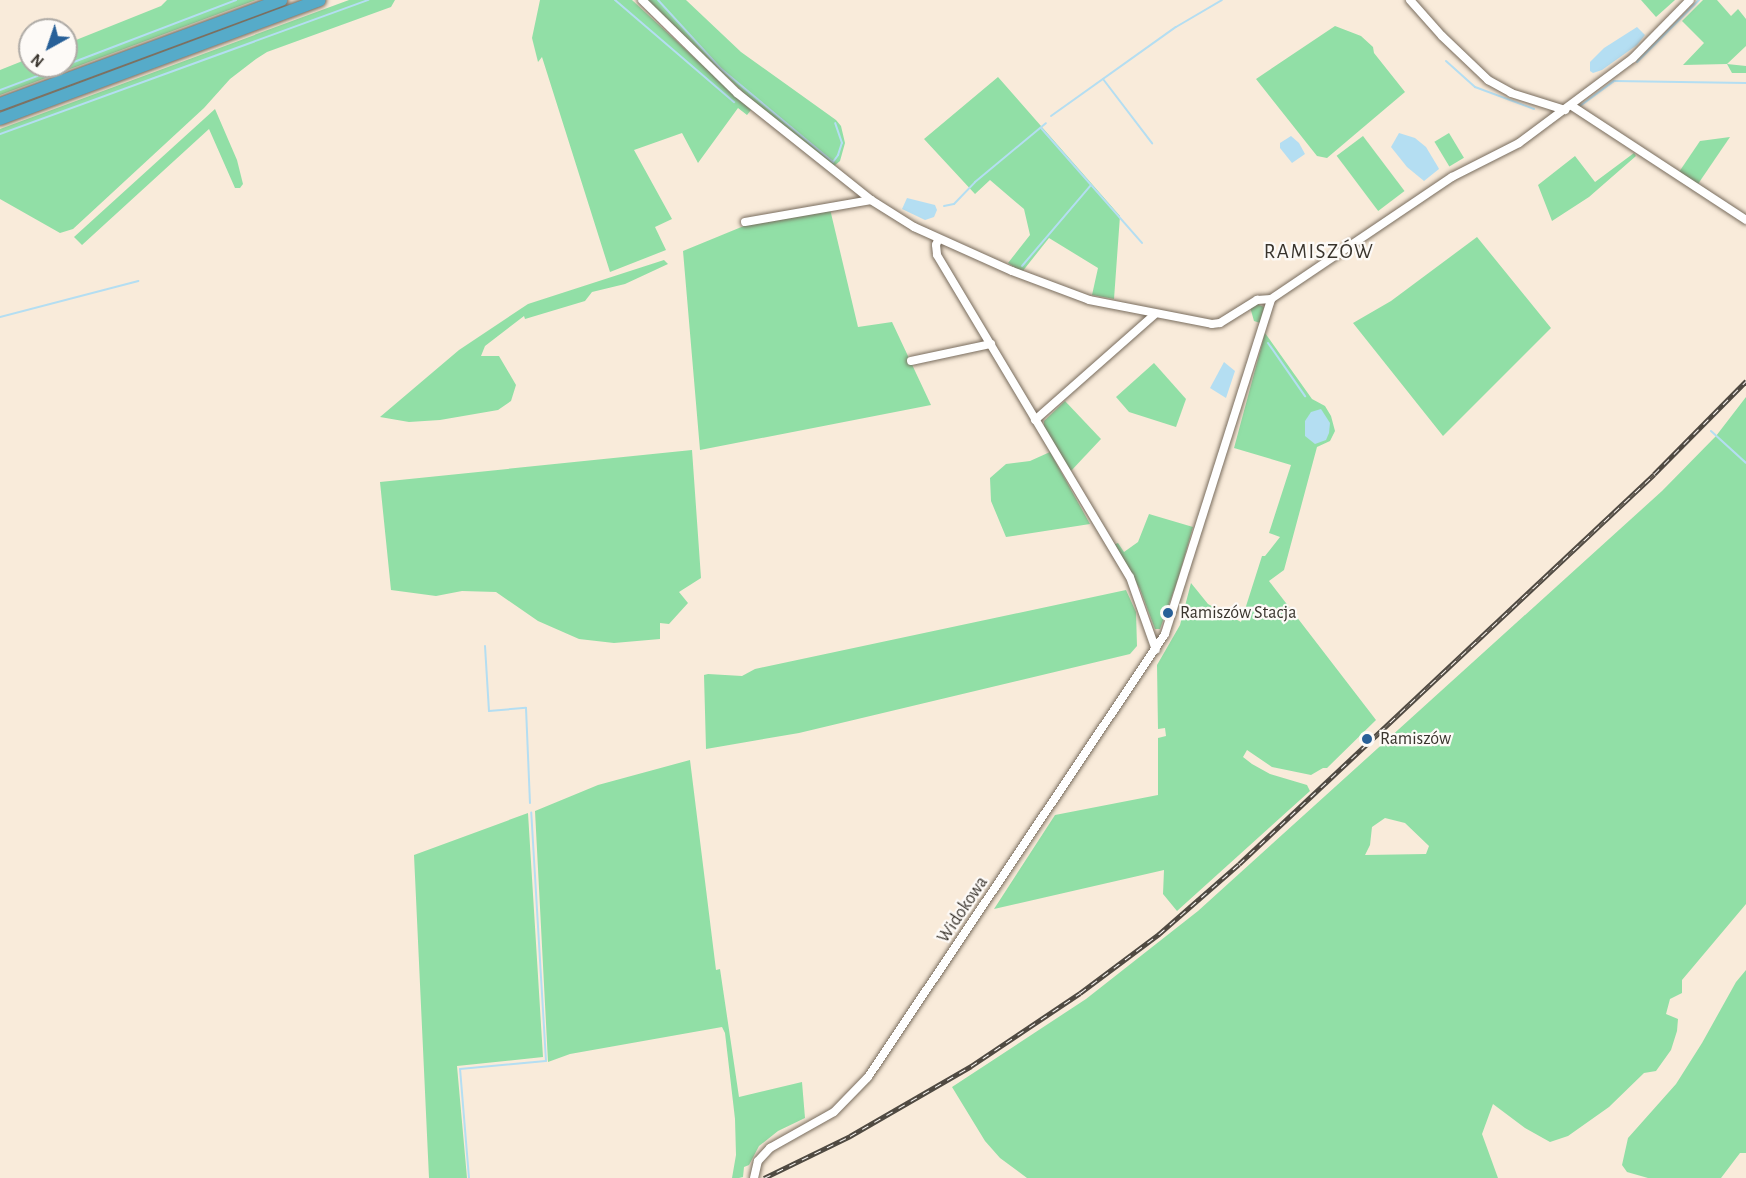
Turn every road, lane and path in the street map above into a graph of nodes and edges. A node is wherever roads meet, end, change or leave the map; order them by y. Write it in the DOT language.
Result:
graph roads {
  1 [pos="280,0"];
  2 [pos="320,0"];
  3 [pos="642,0"];
  4 [pos="1410,0"];
  5 [pos="1690,0"];
  6 [pos="0,104"];
  7 [pos="1568,108"];
  8 [pos="0,119"];
  9 [pos="871,200"];
  10 [pos="1746,220"];
  11 [pos="745,222"];
  12 [pos="938,240"];
  13 [pos="1271,298"];
  14 [pos="1154,315"];
  15 [pos="991,344"];
  16 [pos="911,361"];
  17 [pos="1035,420"];
  18 [pos="1156,650"];
  19 [pos="754,1178"];
  1 -- 6 [label="highway"];
  2 -- 8 [label="highway"];
  3 -- 9 [label="street"];
  4 -- 7 [label="street"];
  5 -- 7 [label="street"];
  7 -- 10 [label="street"];
  7 -- 13 [label="street"];
  9 -- 11 [label="street"];
  9 -- 12 [label="street"];
  12 -- 14 [label="street"];
  12 -- 15 [label="street"];
  13 -- 14 [label="street"];
  13 -- 18 [label="street, Widokowa"];
  14 -- 17 [label="street"];
  15 -- 16 [label="street"];
  15 -- 17 [label="street"];
  17 -- 18 [label="street"];
  18 -- 19 [label="street, Widokowa"];
}
